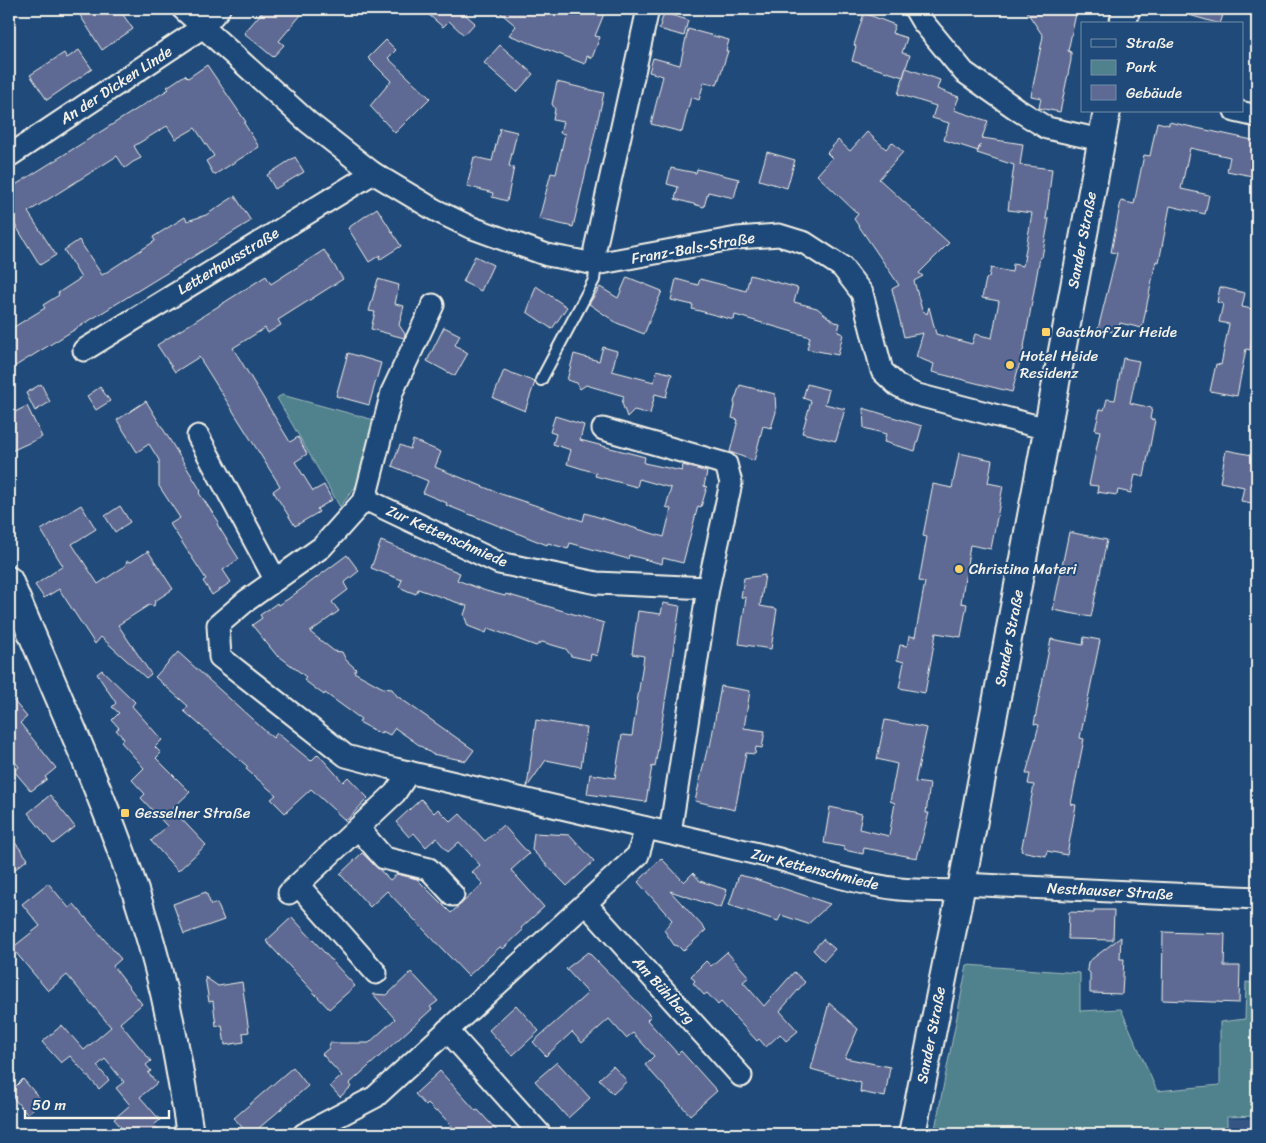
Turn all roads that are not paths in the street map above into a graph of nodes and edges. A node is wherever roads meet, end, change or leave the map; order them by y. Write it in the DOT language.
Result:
graph roads {
  1 [pos="183,9"];
  2 [pos="219,9"];
  3 [pos="648,9"];
  4 [pos="916,9"];
  5 [pos="1126,9"];
  6 [pos="1123,22"];
  7 [pos="203,27"];
  8 [pos="1106,112"];
  9 [pos="1239,112"];
  10 [pos="1257,116"];
  11 [pos="1101,140"];
  12 [pos="9,156"];
  13 [pos="373,173"];
  14 [pos="596,264"];
  15 [pos="433,304"];
  16 [pos="84,350"];
  17 [pos="541,380"];
  18 [pos="1047,428"];
  19 [pos="604,429"];
  20 [pos="198,436"];
  21 [pos="365,499"];
  22 [pos="275,579"];
  23 [pos="9,580"];
  24 [pos="708,588"];
  25 [pos="410,772"];
  26 [pos="358,828"];
  27 [pos="646,828"];
  28 [pos="670,833"];
  29 [pos="962,888"];
  30 [pos="453,895"];
  31 [pos="1257,898"];
  32 [pos="586,904"];
  33 [pos="376,973"];
  34 [pos="447,1030"];
  35 [pos="741,1076"];
  36 [pos="190,1134"];
  37 [pos="305,1134"];
  38 [pos="540,1134"];
  39 [pos="912,1134"];
  1 -- 7 [label="street"];
  2 -- 7 [label="street, An der Dicken Linde"];
  3 -- 14 [label="street"];
  4 -- 11 [label="street"];
  5 -- 6 [label="street"];
  7 -- 12 [label="street, An der Dicken Linde"];
  7 -- 13 [label="street"];
  8 -- 11 [label="street, Sander Straße"];
  9 -- 10 [label="street"];
  11 -- 18 [label="street, Sander Straße"];
  13 -- 14 [label="street"];
  13 -- 16 [label="street, Letterhausstraße"];
  14 -- 17 [label="lane"];
  14 -- 18 [label="street, Franz-Bals-Straße"];
  15 -- 21 [label="street, Zur Kettenschmiede"];
  18 -- 29 [label="street, Sander Straße"];
  19 -- 24 [label="street"];
  20 -- 22 [label="street"];
  21 -- 22 [label="street, Zur Kettenschmiede"];
  21 -- 24 [label="street, Zur Kettenschmiede"];
  22 -- 25 [label="street, Zur Kettenschmiede"];
  23 -- 36 [label="street"];
  24 -- 28 [label="street"];
  25 -- 26 [label="street"];
  25 -- 27 [label="street, Zur Kettenschmiede"];
  26 -- 30 [label="street"];
  26 -- 33 [label="street"];
  27 -- 28 [label="street, Zur Kettenschmiede"];
  27 -- 32 [label="street"];
  28 -- 29 [label="street, Zur Kettenschmiede"];
  29 -- 31 [label="street, Nesthauser Straße"];
  29 -- 39 [label="street, Sander Straße"];
  32 -- 34 [label="street"];
  32 -- 35 [label="street, Am Bühlberg"];
  34 -- 37 [label="street"];
  34 -- 38 [label="street"];
}
